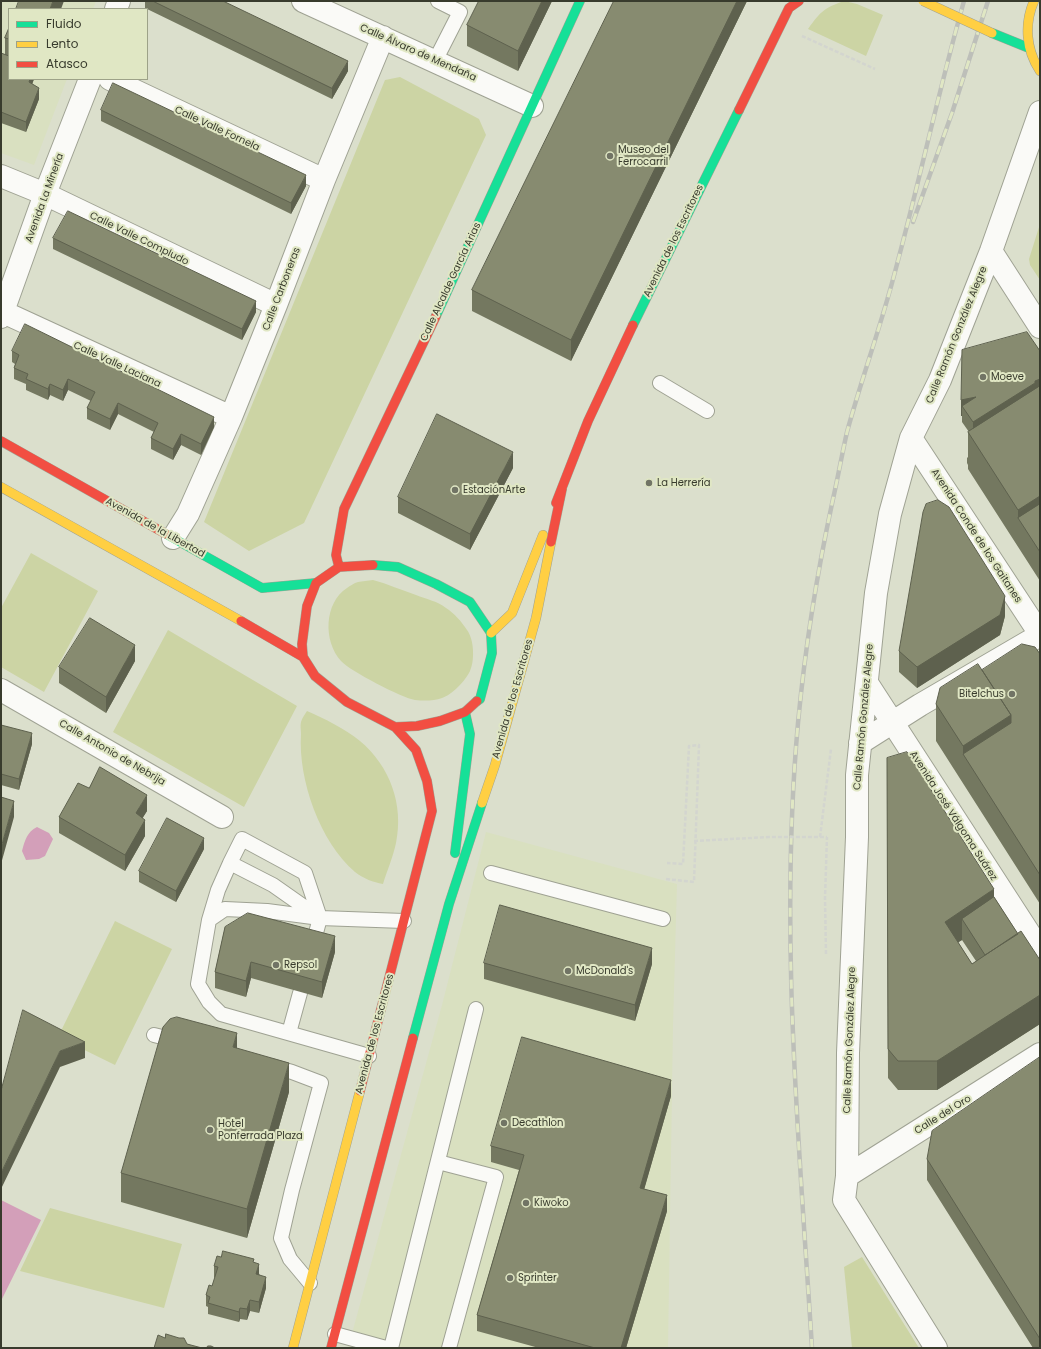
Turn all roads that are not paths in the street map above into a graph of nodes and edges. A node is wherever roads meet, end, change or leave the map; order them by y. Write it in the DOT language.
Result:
graph roads {
  1 [pos="303,1"];
  2 [pos="438,1"];
  3 [pos="580,1"];
  4 [pos="799,1"];
  5 [pos="923,1"];
  6 [pos="1034,1"];
  7 [pos="383,37"];
  8 [pos="1029,48"];
  9 [pos="435,61"];
  10 [pos="1040,71"];
  11 [pos="90,80"];
  12 [pos="112,80"];
  13 [pos="532,106"];
  14 [pos="1040,112"];
  15 [pos="1,176"];
  16 [pos="324,180"];
  17 [pos="45,194"];
  18 [pos="991,251"];
  19 [pos="276,305"];
  20 [pos="2,315"];
  21 [pos="1040,328"];
  22 [pos="660,384"];
  23 [pos="707,411"];
  24 [pos="231,417"];
  25 [pos="911,438"];
  26 [pos="1,441"];
  27 [pos="1,488"];
  28 [pos="562,489"];
  29 [pos="173,538"];
  30 [pos="340,567"];
  31 [pos="316,583"];
  32 [pos="491,633"];
  33 [pos="1040,635"];
  34 [pos="303,657"];
  35 [pos="867,683"];
  36 [pos="1,690"];
  37 [pos="465,712"];
  38 [pos="893,723"];
  39 [pos="395,727"];
  40 [pos="860,743"];
  41 [pos="222,817"];
  42 [pos="230,863"];
  43 [pos="491,873"];
  44 [pos="448,904"];
  45 [pos="320,918"];
  46 [pos="664,919"];
  47 [pos="209,920"];
  48 [pos="404,921"];
  49 [pos="313,944"];
  50 [pos="1040,950"];
  51 [pos="300,993"];
  52 [pos="476,1009"];
  53 [pos="289,1033"];
  54 [pos="154,1035"];
  55 [pos="192,1045"];
  56 [pos="1040,1054"];
  57 [pos="369,1056"];
  58 [pos="262,1064"];
  59 [pos="438,1162"];
  60 [pos="847,1176"];
  61 [pos="310,1283"];
  62 [pos="335,1334"];
  63 [pos="293,1348"];
  64 [pos="331,1348"];
  65 [pos="386,1348"];
  66 [pos="392,1348"];
  67 [pos="450,1348"];
  68 [pos="936,1348"];
  1 -- 7 [label="street, Calle Álvaro de Mendaña"];
  2 -- 9 [label="lane"];
  3 -- 13 [label="main road, Calle Alcalde García Arias"];
  4 -- 28 [label="main road, Avenida de los Escritores"];
  5 -- 8 [label="main road, bridge"];
  6 -- 8 [label="main road"];
  7 -- 9 [label="street, Calle Álvaro de Mendaña"];
  7 -- 16 [label="street, Calle Carboneras"];
  8 -- 10 [label="main road"];
  9 -- 13 [label="street, Calle Álvaro de Mendaña"];
  11 -- 17 [label="street, Avenida La Minería"];
  12 -- 16 [label="street, Calle Valle Fornela"];
  13 -- 30 [label="main road, Calle Alcalde García Arias"];
  14 -- 18 [label="street, Calle Ramón González Alegre"];
  15 -- 17 [label="street, Calle Valle Compludo"];
  16 -- 19 [label="street, Calle Carboneras"];
  17 -- 19 [label="street, Calle Valle Compludo"];
  17 -- 20 [label="street, Avenida La Minería"];
  18 -- 21 [label="street"];
  18 -- 25 [label="street, Calle Ramón González Alegre"];
  19 -- 24 [label="street, Calle Carboneras"];
  20 -- 24 [label="street, Calle Valle Laciana"];
  22 -- 23 [label="lane"];
  24 -- 29 [label="street, Calle Carboneras"];
  25 -- 33 [label="street, Avenida Conde de los Gaitanes"];
  25 -- 35 [label="street, Calle Ramón González Alegre"];
  26 -- 29 [label="main road, Avenida de la Libertad"];
  27 -- 34 [label="main road"];
  28 -- 32 [label="main road, Avenida de los Escritores"];
  28 -- 44 [label="main road, Avenida de los Escritores"];
  29 -- 31 [label="main road, Avenida de la Libertad"];
  30 -- 31 [label="main road"];
  30 -- 32 [label="main road"];
  31 -- 34 [label="main road"];
  32 -- 37 [label="main road"];
  33 -- 38 [label="street"];
  34 -- 39 [label="main road"];
  35 -- 38 [label="street, Avenida José Válgoma Suárez"];
  35 -- 40 [label="street, Calle Ramón González Alegre"];
  36 -- 41 [label="street, Calle Antonio de Nebrija"];
  37 -- 39 [label="main road"];
  37 -- 44 [label="main road, Avenida de los Escritores"];
  38 -- 40 [label="street"];
  38 -- 50 [label="street, Avenida José Válgoma Suárez"];
  39 -- 48 [label="main road, Avenida de los Escritores"];
  40 -- 60 [label="street, Calle Ramón González Alegre"];
  42 -- 45 [label="lane"];
  42 -- 45 [label="lane"];
  42 -- 47 [label="lane"];
  43 -- 46 [label="lane"];
  44 -- 62 [label="main road, Avenida de los Escritores"];
  45 -- 47 [label="lane"];
  45 -- 48 [label="lane"];
  45 -- 49 [label="lane"];
  47 -- 53 [label="lane"];
  48 -- 57 [label="main road, Avenida de los Escritores"];
  51 -- 53 [label="lane"];
  52 -- 59 [label="lane"];
  53 -- 57 [label="lane"];
  54 -- 55 [label="lane"];
  56 -- 60 [label="street, Calle del Oro"];
  57 -- 61 [label="main road, Avenida de los Escritores"];
  58 -- 61 [label="lane"];
  59 -- 66 [label="lane"];
  59 -- 67 [label="lane"];
  60 -- 68 [label="street, Calle Ramón González Alegre"];
  61 -- 63 [label="main road, Avenida de los Escritores"];
  62 -- 64 [label="main road, Avenida de los Escritores"];
  62 -- 65 [label="lane"];
}
